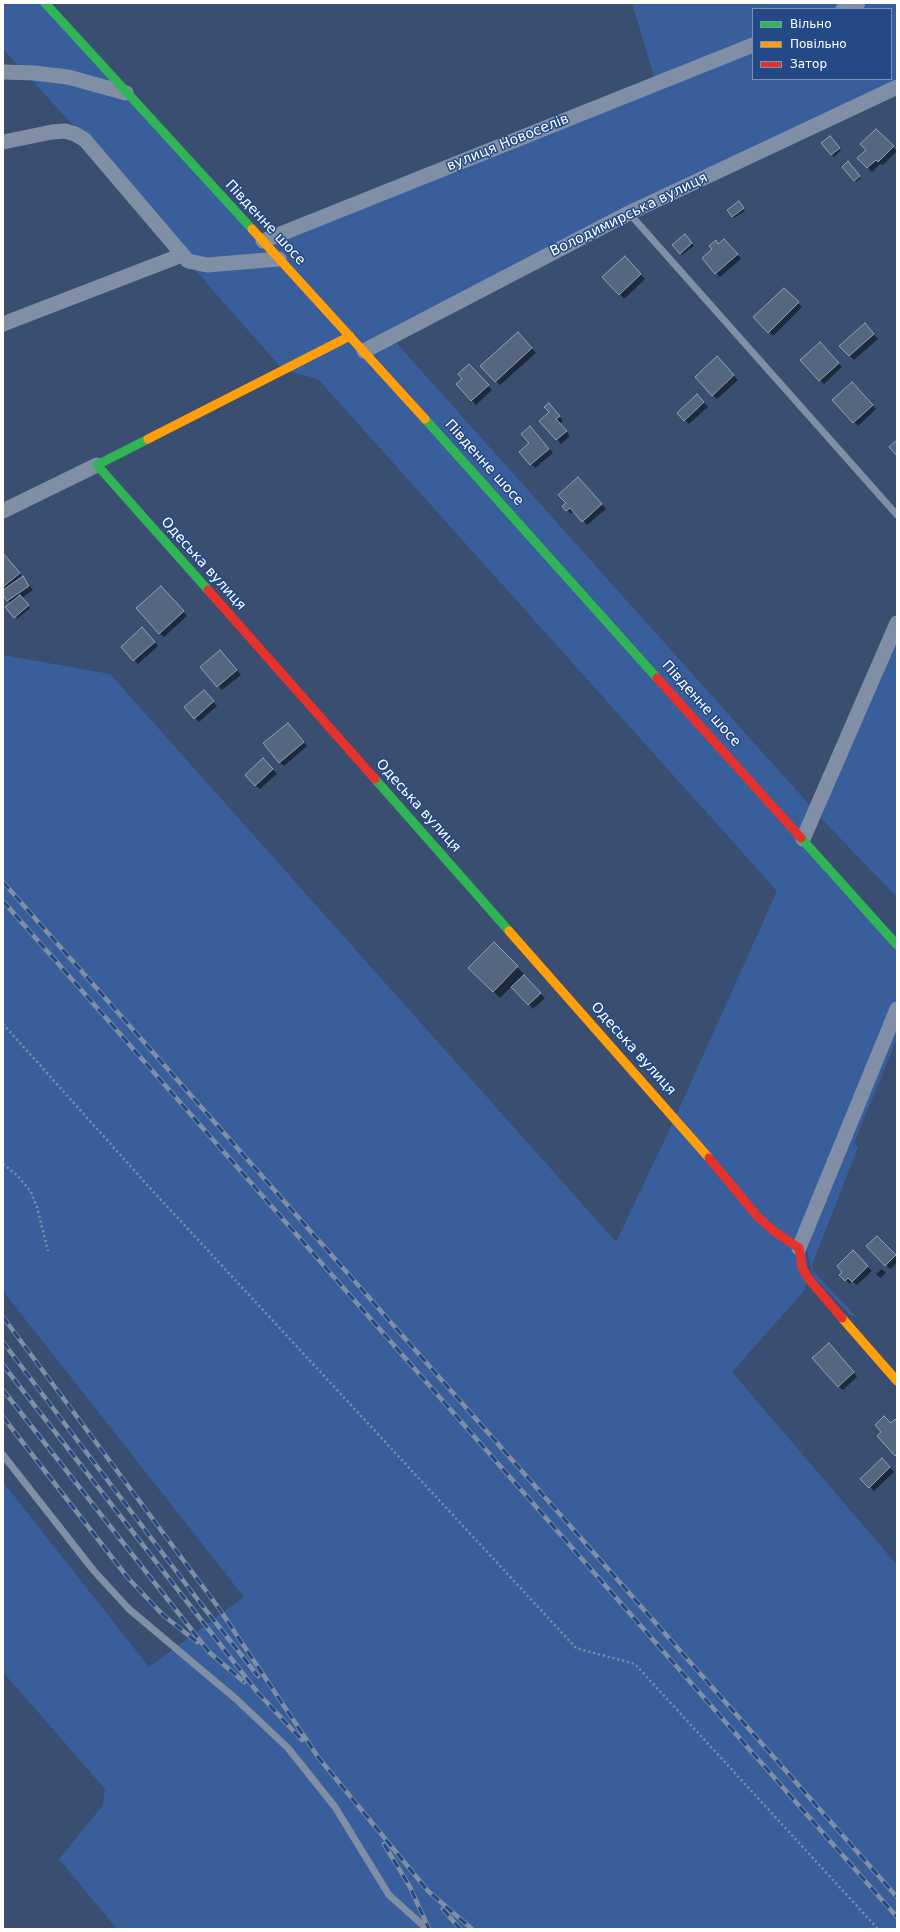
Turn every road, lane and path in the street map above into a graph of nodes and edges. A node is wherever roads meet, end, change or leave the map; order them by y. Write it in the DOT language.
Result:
graph roads {
  1 [pos="45,3"];
  2 [pos="858,3"];
  3 [pos="846,8"];
  4 [pos="752,45"];
  5 [pos="3,72"];
  6 [pos="897,87"];
  7 [pos="127,93"];
  8 [pos="3,142"];
  9 [pos="629,213"];
  10 [pos="263,241"];
  11 [pos="182,255"];
  12 [pos="279,259"];
  13 [pos="3,324"];
  14 [pos="350,336"];
  15 [pos="364,351"];
  16 [pos="97,465"];
  17 [pos="3,511"];
  18 [pos="897,515"];
  19 [pos="897,623"];
  20 [pos="803,839"];
  21 [pos="897,945"];
  22 [pos="897,1009"];
  23 [pos="3,1024"];
  24 [pos="3,1164"];
  25 [pos="799,1248"];
  26 [pos="48,1250"];
  27 [pos="897,1381"];
  28 [pos="3,1455"];
  29 [pos="427,1929"];
  30 [pos="878,1929"];
  1 -- 7 [label="street, Південне шосе"];
  2 -- 3 [label="street"];
  4 -- 10 [label="street, вулиця Новоселів"];
  5 -- 7 [label="street"];
  6 -- 9 [label="street, Володимирська вулиця"];
  7 -- 10 [label="street, Південне шосе"];
  8 -- 11 [label="street"];
  9 -- 15 [label="street, Володимирська вулиця"];
  9 -- 18 [label="lane"];
  10 -- 12 [label="street, Південне шосе"];
  11 -- 12 [label="street"];
  11 -- 13 [label="street"];
  12 -- 14 [label="street, Південне шосе"];
  14 -- 15 [label="street, Південне шосе"];
  14 -- 16 [label="street"];
  15 -- 20 [label="street, Південне шосе"];
  16 -- 17 [label="street"];
  16 -- 25 [label="street, Одеська вулиця"];
  19 -- 20 [label="street"];
  20 -- 21 [label="street, Південне шосе"];
  22 -- 25 [label="street"];
  23 -- 30 [label="path"];
  24 -- 26 [label="path"];
  25 -- 27 [label="street"];
  28 -- 29 [label="lane"];
}
